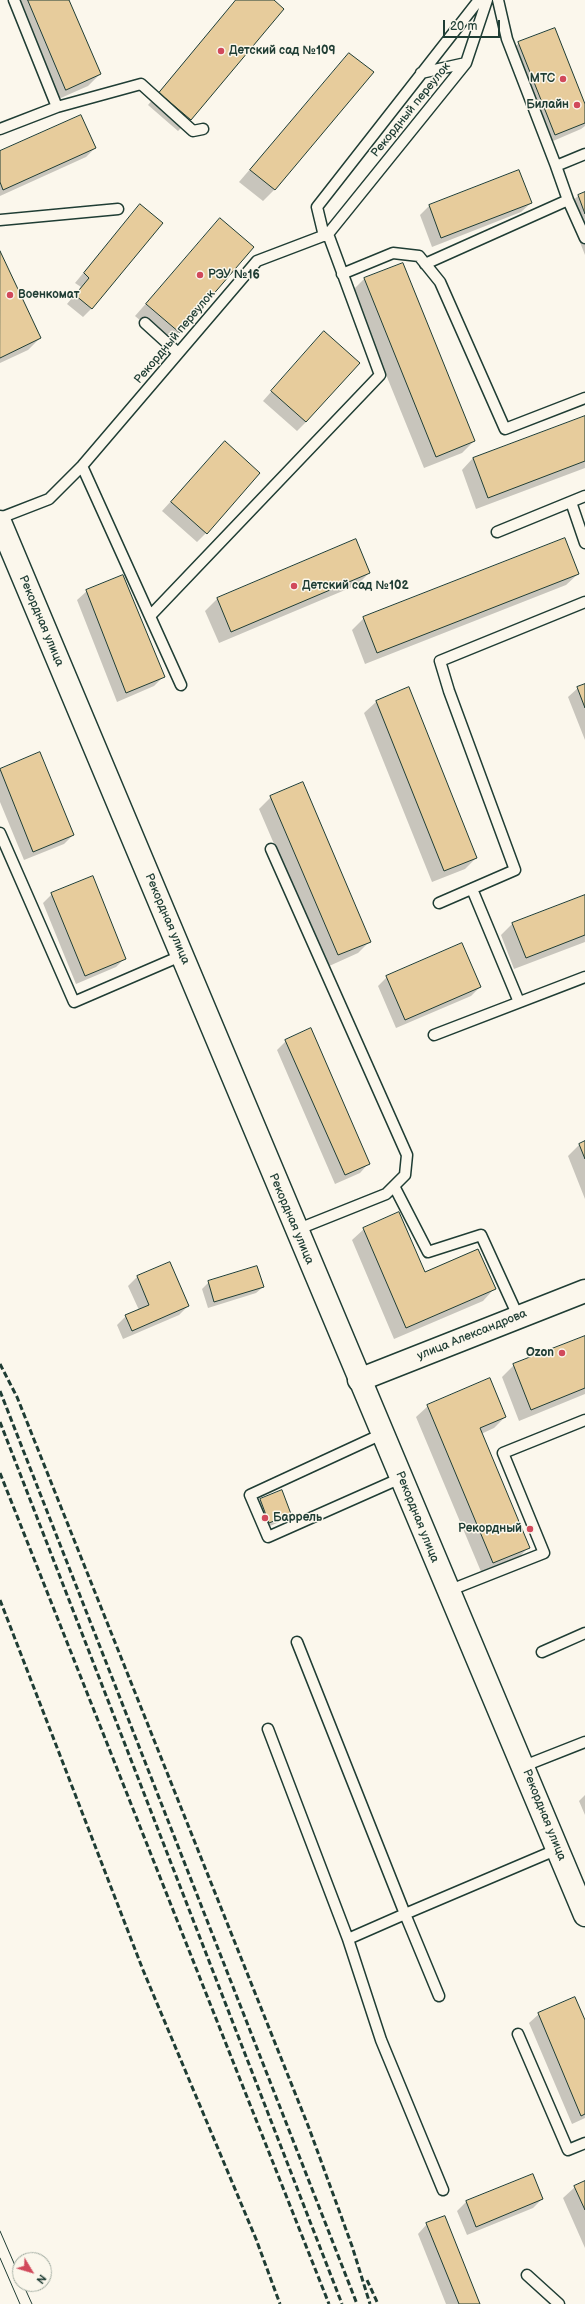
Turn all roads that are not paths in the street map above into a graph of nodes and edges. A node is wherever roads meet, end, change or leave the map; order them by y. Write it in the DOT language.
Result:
graph roads {
  1 [pos="14,0"];
  2 [pos="479,0"];
  3 [pos="487,0"];
  4 [pos="498,0"];
  5 [pos="466,63"];
  6 [pos="421,73"];
  7 [pos="57,107"];
  8 [pos="0,129"];
  9 [pos="203,129"];
  10 [pos="585,154"];
  11 [pos="556,166"];
  12 [pos="568,200"];
  13 [pos="118,209"];
  14 [pos="0,220"];
  15 [pos="326,235"];
  16 [pos="585,238"];
  17 [pos="425,264"];
  18 [pos="342,274"];
  19 [pos="145,323"];
  20 [pos="178,353"];
  21 [pos="585,398"];
  22 [pos="82,466"];
  23 [pos="585,496"];
  24 [pos="571,502"];
  25 [pos="0,518"];
  26 [pos="0,522"];
  27 [pos="497,532"];
  28 [pos="585,543"];
  29 [pos="585,602"];
  30 [pos="150,616"];
  31 [pos="182,685"];
  32 [pos="0,833"];
  33 [pos="271,849"];
  34 [pos="472,889"];
  35 [pos="439,903"];
  36 [pos="183,955"];
  37 [pos="585,977"];
  38 [pos="519,1002"];
  39 [pos="434,1035"];
  40 [pos="394,1186"];
  41 [pos="296,1230"];
  42 [pos="585,1291"];
  43 [pos="518,1316"];
  44 [pos="359,1380"];
  45 [pos="585,1420"];
  46 [pos="382,1434"];
  47 [pos="401,1478"];
  48 [pos="448,1591"];
  49 [pos="585,1633"];
  50 [pos="297,1642"];
  51 [pos="542,1652"];
  52 [pos="268,1729"];
  53 [pos="585,1742"];
  54 [pos="524,1766"];
  55 [pos="558,1848"];
  56 [pos="405,1914"];
  57 [pos="585,1915"];
  58 [pos="348,1939"];
  59 [pos="439,1996"];
  60 [pos="518,2034"];
  61 [pos="585,2143"];
  62 [pos="443,2190"];
  63 [pos="527,2276"];
  64 [pos="559,2304"];
  1 -- 7 [label="lane"];
  2 -- 6 [label="lane"];
  3 -- 5 [label="lane, Рекордный переулок"];
  4 -- 11 [label="lane"];
  5 -- 6 [label="lane"];
  5 -- 15 [label="lane, Рекордный переулок"];
  6 -- 15 [label="lane"];
  7 -- 8 [label="lane"];
  7 -- 9 [label="lane"];
  10 -- 11 [label="lane"];
  11 -- 12 [label="lane"];
  12 -- 16 [label="lane"];
  12 -- 17 [label="lane"];
  13 -- 14 [label="lane"];
  15 -- 18 [label="lane"];
  15 -- 20 [label="lane, Рекордный переулок"];
  17 -- 18 [label="lane"];
  17 -- 21 [label="lane"];
  18 -- 30 [label="lane"];
  19 -- 20 [label="lane"];
  20 -- 22 [label="lane, Рекордный переулок"];
  22 -- 25 [label="lane, Рекордный переулок"];
  22 -- 30 [label="lane"];
  23 -- 24 [label="lane"];
  24 -- 27 [label="lane"];
  24 -- 28 [label="lane"];
  26 -- 36 [label="main road, Рекордная улица"];
  29 -- 34 [label="lane"];
  30 -- 31 [label="lane"];
  32 -- 36 [label="lane"];
  33 -- 40 [label="lane"];
  34 -- 35 [label="lane"];
  34 -- 38 [label="lane"];
  36 -- 41 [label="main road, Рекордная улица"];
  37 -- 38 [label="lane"];
  38 -- 39 [label="lane"];
  40 -- 41 [label="lane"];
  40 -- 43 [label="lane"];
  41 -- 44 [label="main road, Рекордная улица"];
  42 -- 43 [label="main road, улица Александрова"];
  43 -- 44 [label="main road, улица Александрова"];
  44 -- 46 [label="main road, Рекордная улица"];
  45 -- 48 [label="lane"];
  46 -- 47 [label="main road, Рекордная улица"];
  46 -- 47 [label="lane"];
  47 -- 48 [label="main road, Рекордная улица"];
  48 -- 54 [label="main road, Рекордная улица"];
  49 -- 51 [label="lane"];
  50 -- 56 [label="lane"];
  52 -- 58 [label="lane"];
  53 -- 54 [label="lane"];
  54 -- 55 [label="main road, Рекордная улица"];
  55 -- 56 [label="lane"];
  55 -- 57 [label="main road, Рекордная улица"];
  56 -- 58 [label="lane"];
  56 -- 59 [label="lane"];
  58 -- 62 [label="lane"];
  60 -- 61 [label="lane"];
  63 -- 64 [label="lane"];
}
